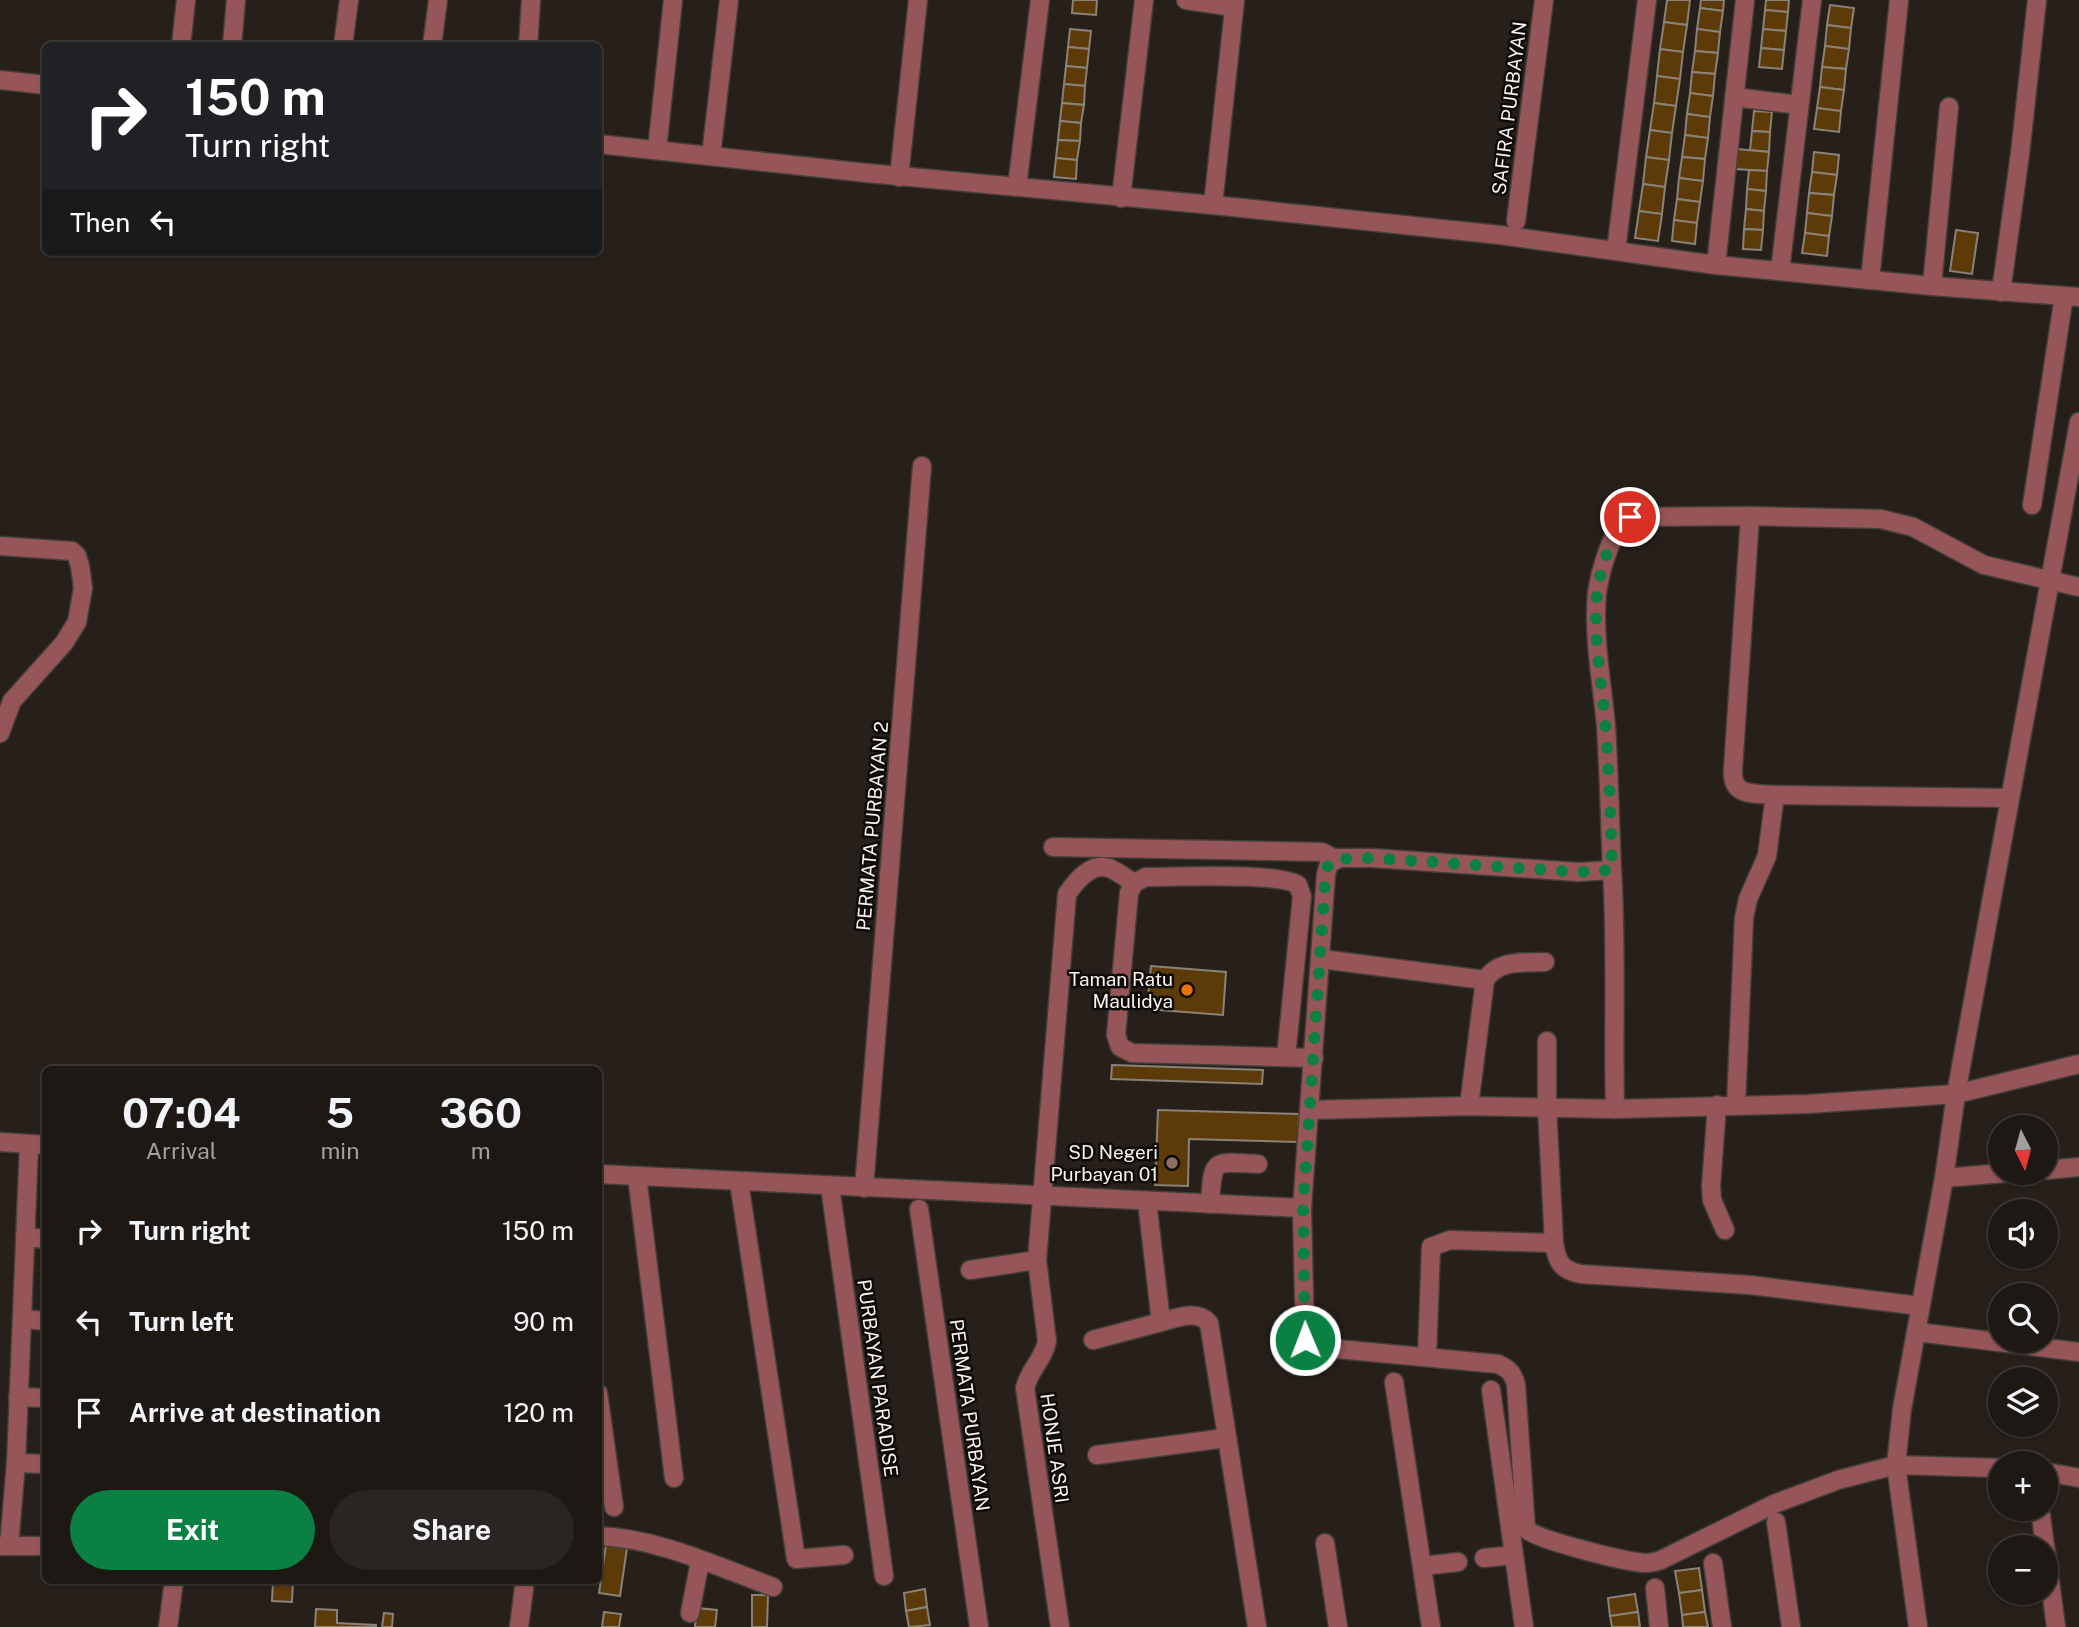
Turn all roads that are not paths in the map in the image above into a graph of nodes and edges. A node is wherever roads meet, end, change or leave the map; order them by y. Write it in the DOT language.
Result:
graph roads {
  1 [pos="186,0"];
  2 [pos="236,0"];
  3 [pos="349,0"];
  4 [pos="439,0"];
  5 [pos="531,0"];
  6 [pos="673,0"];
  7 [pos="729,0"];
  8 [pos="918,0"];
  9 [pos="1040,0"];
  10 [pos="1144,0"];
  11 [pos="1186,0"];
  12 [pos="1544,0"];
  13 [pos="1647,0"];
  14 [pos="1745,0"];
  15 [pos="1812,0"];
  16 [pos="1899,0"];
  17 [pos="2037,0"];
  18 [pos="1235,3"];
  19 [pos="181,42"];
  20 [pos="232,42"];
  21 [pos="344,42"];
  22 [pos="433,42"];
  23 [pos="527,42"];
  24 [pos="0,80"];
  25 [pos="42,85"];
  26 [pos="1734,97"];
  27 [pos="1799,105"];
  28 [pos="1949,107"];
  29 [pos="602,144"];
  30 [pos="657,150"];
  31 [pos="711,156"];
  32 [pos="899,177"];
  33 [pos="1017,187"];
  34 [pos="1121,198"];
  35 [pos="1213,205"];
  36 [pos="1516,221"];
  37 [pos="1616,251"];
  38 [pos="1716,265"];
  39 [pos="1780,271"];
  40 [pos="1870,280"];
  41 [pos="1933,286"];
  42 [pos="2001,292"];
  43 [pos="2072,297"];
  44 [pos="2079,422"];
  45 [pos="922,466"];
  46 [pos="2032,505"];
  47 [pos="1750,516"];
  48 [pos="0,546"];
  49 [pos="2050,579"];
  50 [pos="2079,587"];
  51 [pos="6,700"];
  52 [pos="0,733"];
  53 [pos="1775,794"];
  54 [pos="2010,799"];
  55 [pos="1053,847"];
  56 [pos="1252,850"];
  57 [pos="1335,859"];
  58 [pos="1612,870"];
  59 [pos="1250,877"];
  60 [pos="1134,883"];
  61 [pos="1321,959"];
  62 [pos="1545,962"];
  63 [pos="1485,980"];
  64 [pos="1547,1041"];
  65 [pos="1286,1057"];
  66 [pos="1314,1058"];
  67 [pos="2079,1064"];
  68 [pos="1956,1094"];
  69 [pos="1717,1105"];
  70 [pos="1736,1105"];
  71 [pos="1469,1107"];
  72 [pos="1547,1107"];
  73 [pos="1615,1109"];
  74 [pos="1309,1110"];
  75 [pos="0,1142"];
  76 [pos="37,1145"];
  77 [pos="1258,1164"];
  78 [pos="2079,1167"];
  79 [pos="2058,1169"];
  80 [pos="602,1174"];
  81 [pos="1988,1174"];
  82 [pos="637,1176"];
  83 [pos="1944,1178"];
  84 [pos="739,1182"];
  85 [pos="830,1186"];
  86 [pos="864,1188"];
  87 [pos="1041,1196"];
  88 [pos="1147,1201"];
  89 [pos="1210,1204"];
  90 [pos="1303,1208"];
  91 [pos="919,1209"];
  92 [pos="1725,1230"];
  93 [pos="25,1237"];
  94 [pos="42,1239"];
  95 [pos="1554,1243"];
  96 [pos="1037,1260"];
  97 [pos="970,1269"];
  98 [pos="1920,1306"];
  99 [pos="23,1319"];
  100 [pos="42,1321"];
  101 [pos="1161,1322"];
  102 [pos="1917,1332"];
  103 [pos="1093,1340"];
  104 [pos="2079,1352"];
  105 [pos="1427,1357"];
  106 [pos="1394,1382"];
  107 [pos="1491,1390"];
  108 [pos="18,1397"];
  109 [pos="42,1398"];
  110 [pos="602,1422"];
  111 [pos="1226,1438"];
  112 [pos="1097,1455"];
  113 [pos="16,1463"];
  114 [pos="42,1464"];
  115 [pos="1896,1465"];
  116 [pos="1988,1468"];
  117 [pos="2058,1474"];
  118 [pos="674,1478"];
  119 [pos="2079,1478"];
  120 [pos="614,1507"];
  121 [pos="1776,1522"];
  122 [pos="602,1537"];
  123 [pos="1325,1543"];
  124 [pos="5,1546"];
  125 [pos="42,1546"];
  126 [pos="844,1555"];
  127 [pos="1513,1555"];
  128 [pos="1484,1558"];
  129 [pos="700,1560"];
  130 [pos="1458,1562"];
  131 [pos="1713,1563"];
  132 [pos="1423,1566"];
  133 [pos="884,1576"];
  134 [pos="173,1584"];
  135 [pos="524,1584"];
  136 [pos="773,1587"];
  137 [pos="1655,1588"];
  138 [pos="2053,1605"];
  139 [pos="690,1613"];
  140 [pos="168,1627"];
  141 [pos="519,1627"];
  142 [pos="979,1627"];
  143 [pos="1060,1627"];
  144 [pos="1257,1627"];
  145 [pos="1338,1627"];
  146 [pos="1431,1627"];
  147 [pos="1524,1627"];
  148 [pos="1659,1627"];
  149 [pos="1722,1627"];
  150 [pos="1791,1627"];
  151 [pos="1918,1627"];
  152 [pos="2056,1627"];
  1 -- 19 [label="street"];
  2 -- 20 [label="street"];
  3 -- 21 [label="street"];
  4 -- 22 [label="street"];
  5 -- 23 [label="street"];
  6 -- 30 [label="street"];
  7 -- 31 [label="street"];
  8 -- 32 [label="street"];
  9 -- 33 [label="street"];
  10 -- 34 [label="street"];
  11 -- 18 [label="street"];
  12 -- 36 [label="street, SAFIRA PURBAYAN"];
  13 -- 37 [label="street"];
  14 -- 26 [label="street"];
  15 -- 27 [label="street"];
  16 -- 40 [label="street"];
  17 -- 42 [label="street"];
  18 -- 35 [label="street"];
  24 -- 25 [label="street"];
  26 -- 27 [label="street"];
  26 -- 38 [label="street"];
  27 -- 39 [label="street"];
  28 -- 41 [label="street"];
  29 -- 30 [label="street"];
  30 -- 31 [label="street"];
  31 -- 32 [label="street"];
  32 -- 33 [label="street"];
  33 -- 34 [label="street"];
  34 -- 35 [label="street"];
  35 -- 37 [label="street"];
  37 -- 38 [label="street"];
  38 -- 39 [label="street"];
  39 -- 40 [label="street"];
  40 -- 41 [label="street"];
  41 -- 42 [label="street"];
  42 -- 43 [label="street"];
  43 -- 46 [label="street"];
  44 -- 49 [label="street"];
  45 -- 86 [label="street, PERMATA PURBAYAN 2"];
  47 -- 49 [label="street"];
  47 -- 53 [label="street"];
  47 -- 58 [label="street"];
  48 -- 51 [label="street"];
  49 -- 50 [label="street"];
  49 -- 54 [label="street"];
  51 -- 52 [label="street"];
  53 -- 54 [label="street"];
  53 -- 70 [label="street"];
  54 -- 68 [label="street"];
  55 -- 56 [label="street"];
  56 -- 57 [label="street"];
  56 -- 59 [label="street"];
  57 -- 58 [label="street"];
  57 -- 61 [label="street"];
  58 -- 73 [label="street"];
  59 -- 60 [label="street"];
  59 -- 65 [label="street"];
  60 -- 65 [label="street"];
  60 -- 87 [label="street, HONJE ASRI"];
  61 -- 63 [label="street"];
  61 -- 66 [label="street"];
  62 -- 63 [label="street"];
  63 -- 71 [label="street"];
  64 -- 72 [label="street"];
  65 -- 66 [label="street"];
  66 -- 74 [label="street"];
  67 -- 68 [label="street"];
  68 -- 70 [label="street"];
  68 -- 83 [label="street"];
  69 -- 70 [label="street"];
  69 -- 73 [label="street"];
  69 -- 92 [label="street"];
  71 -- 72 [label="street"];
  71 -- 74 [label="street"];
  72 -- 73 [label="street"];
  72 -- 95 [label="street"];
  74 -- 90 [label="street"];
  75 -- 76 [label="street"];
  76 -- 93 [label="street"];
  77 -- 89 [label="street"];
  78 -- 79 [label="street"];
  80 -- 82 [label="street"];
  81 -- 83 [label="street"];
  82 -- 84 [label="street"];
  82 -- 118 [label="street"];
  83 -- 98 [label="street"];
  84 -- 85 [label="street"];
  84 -- 126 [label="street"];
  85 -- 86 [label="street"];
  85 -- 133 [label="street, PURBAYAN PARADISE"];
  86 -- 87 [label="street"];
  87 -- 88 [label="street"];
  87 -- 96 [label="street, HONJE ASRI"];
  88 -- 89 [label="street"];
  88 -- 101 [label="street"];
  89 -- 90 [label="street"];
  90 -- 105 [label="street"];
  91 -- 142 [label="street, PERMATA PURBAYAN"];
  93 -- 94 [label="street"];
  93 -- 99 [label="street"];
  95 -- 98 [label="street"];
  95 -- 105 [label="street"];
  96 -- 97 [label="street"];
  96 -- 143 [label="street, HONJE ASRI"];
  98 -- 102 [label="street"];
  99 -- 100 [label="street"];
  99 -- 108 [label="street"];
  101 -- 103 [label="street"];
  101 -- 111 [label="street"];
  102 -- 104 [label="street"];
  102 -- 115 [label="street"];
  105 -- 115 [label="street"];
  106 -- 132 [label="street"];
  107 -- 127 [label="street"];
  108 -- 109 [label="street"];
  108 -- 113 [label="street"];
  110 -- 120 [label="street"];
  111 -- 112 [label="street"];
  111 -- 144 [label="street"];
  113 -- 114 [label="street"];
  113 -- 124 [label="street"];
  115 -- 116 [label="street"];
  115 -- 151 [label="street"];
  117 -- 119 [label="street"];
  121 -- 150 [label="street"];
  122 -- 129 [label="street"];
  123 -- 145 [label="street"];
  124 -- 125 [label="street"];
  127 -- 128 [label="street"];
  127 -- 147 [label="street"];
  129 -- 136 [label="street"];
  129 -- 139 [label="street"];
  130 -- 132 [label="street"];
  131 -- 149 [label="street"];
  132 -- 146 [label="street"];
  134 -- 140 [label="street"];
  135 -- 141 [label="street"];
  137 -- 148 [label="street"];
  138 -- 152 [label="street"];
}
